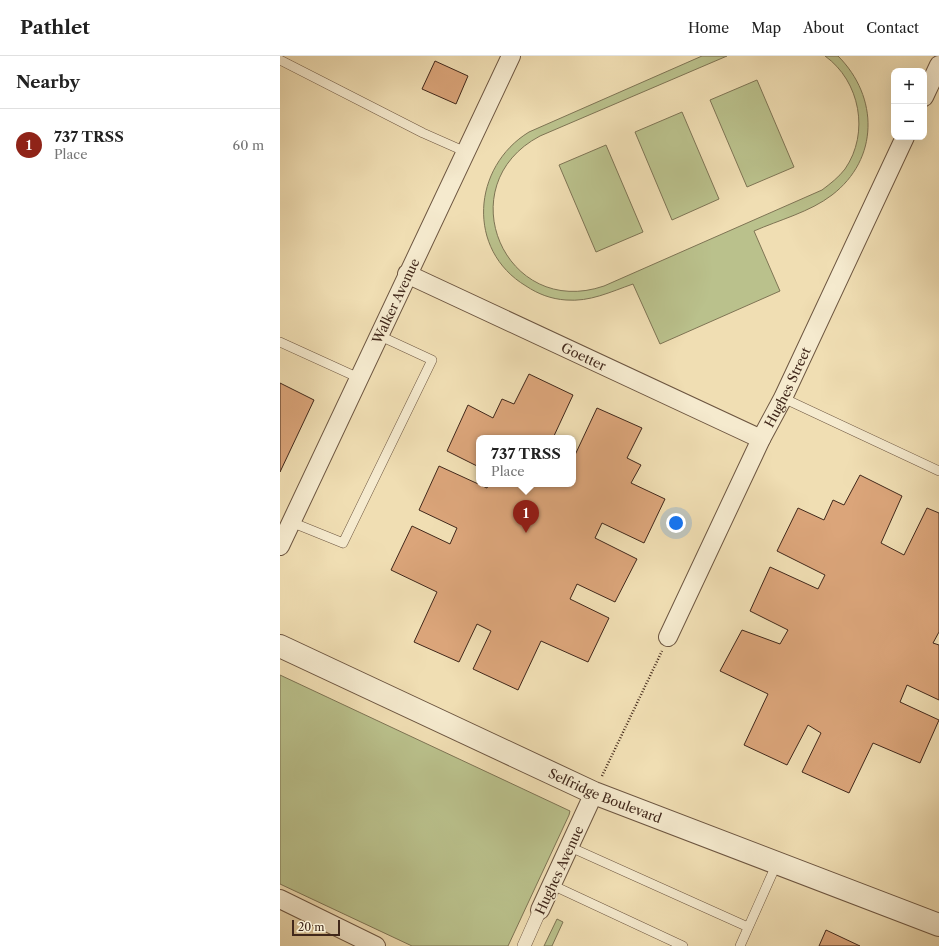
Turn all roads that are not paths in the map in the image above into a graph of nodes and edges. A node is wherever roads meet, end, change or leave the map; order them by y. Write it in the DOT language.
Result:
graph roads {
  1 [pos="511,56"];
  2 [pos="280,60"];
  3 [pos="939,65"];
  4 [pos="927,91"];
  5 [pos="904,140"];
  6 [pos="466,152"];
  7 [pos="407,274"];
  8 [pos="378,335"];
  9 [pos="280,342"];
  10 [pos="359,378"];
  11 [pos="783,398"];
  12 [pos="761,439"];
  13 [pos="939,470"];
  14 [pos="291,522"];
  15 [pos="280,546"];
  16 [pos="668,637"];
  17 [pos="280,646"];
  18 [pos="594,793"];
  19 [pos="570,847"];
  20 [pos="777,862"];
  21 [pos="552,885"];
  22 [pos="280,899"];
  23 [pos="540,910"];
  24 [pos="939,925"];
  25 [pos="748,927"];
  26 [pos="376,946"];
  27 [pos="524,946"];
  28 [pos="683,946"];
  29 [pos="740,946"];
  1 -- 6 [label="street, Walker Avenue"];
  2 -- 6 [label="lane"];
  3 -- 4 [label="street"];
  5 -- 11 [label="street, Hughes Street"];
  6 -- 7 [label="street, Walker Avenue"];
  7 -- 8 [label="street, Walker Avenue"];
  7 -- 12 [label="street, Goetter"];
  8 -- 10 [label="street, Walker Avenue"];
  8 -- 14 [label="lane"];
  9 -- 10 [label="lane"];
  10 -- 14 [label="street, Walker Avenue"];
  11 -- 12 [label="street, Hughes Street"];
  11 -- 13 [label="lane"];
  12 -- 16 [label="street, Hughes Street"];
  14 -- 15 [label="street, Walker Avenue"];
  17 -- 18 [label="street, Selfridge Boulevard"];
  18 -- 19 [label="street, Hughes Avenue"];
  18 -- 20 [label="street, Selfridge Boulevard"];
  19 -- 21 [label="street, Hughes Avenue"];
  19 -- 25 [label="lane"];
  20 -- 24 [label="street, Selfridge Boulevard"];
  20 -- 25 [label="lane"];
  21 -- 23 [label="street, Hughes Avenue"];
  21 -- 28 [label="lane"];
  22 -- 26 [label="street"];
  23 -- 27 [label="street, Hughes Avenue"];
  25 -- 29 [label="lane"];
}
